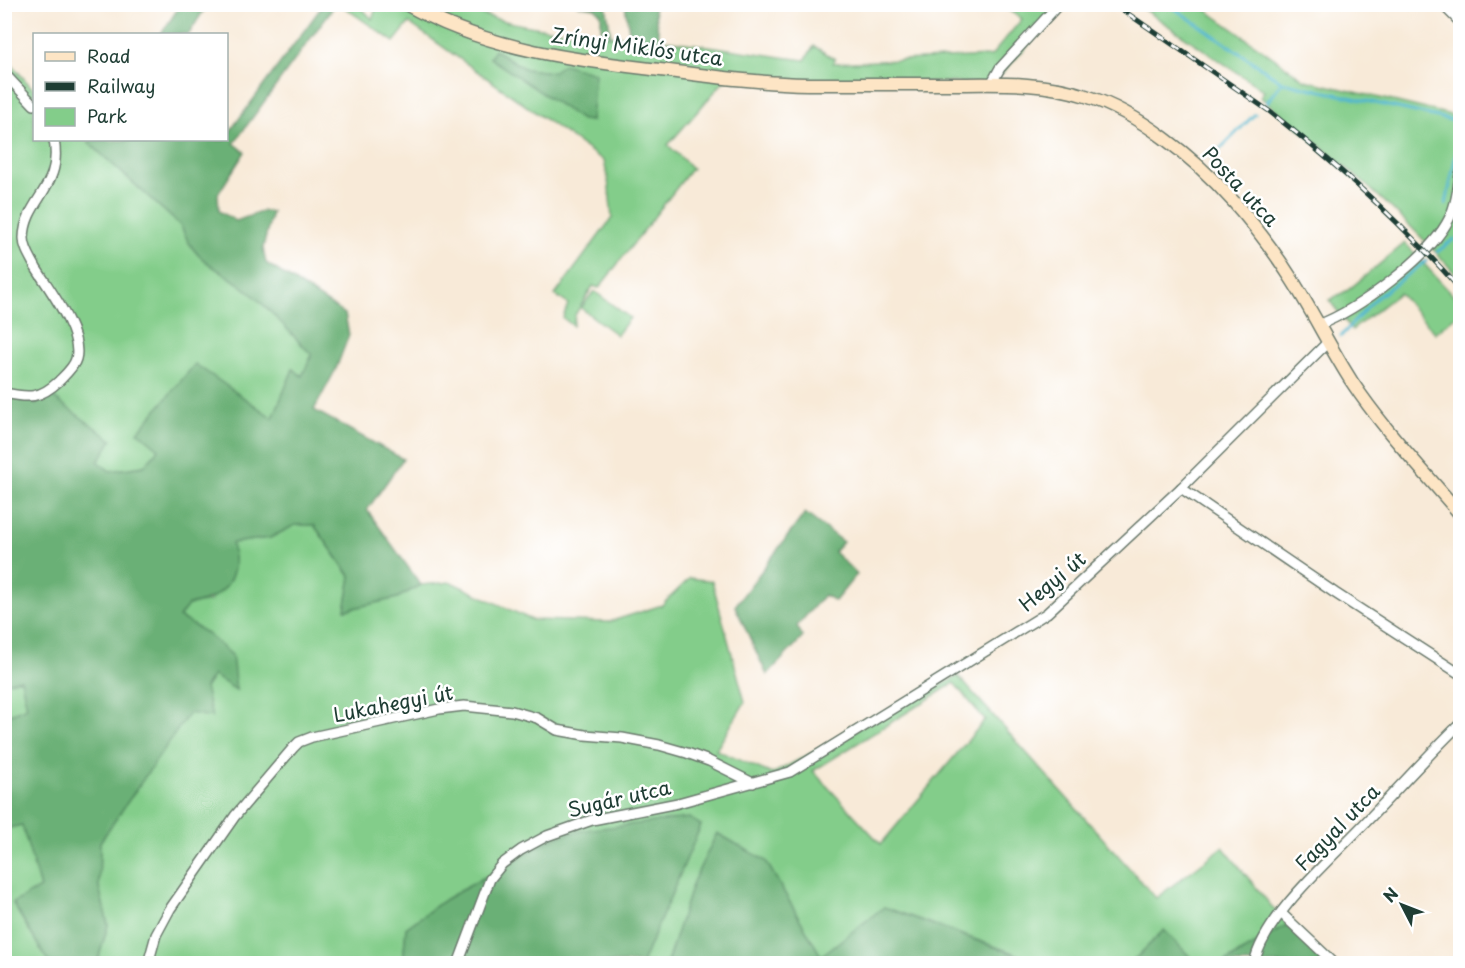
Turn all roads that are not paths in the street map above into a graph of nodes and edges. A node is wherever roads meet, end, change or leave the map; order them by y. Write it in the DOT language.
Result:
graph roads {
  1 [pos="406,4"];
  2 [pos="1059,4"];
  3 [pos="1442,4"];
  4 [pos="1461,22"];
  5 [pos="4,73"];
  6 [pos="871,84"];
  7 [pos="991,84"];
  8 [pos="33,104"];
  9 [pos="54,141"];
  10 [pos="1461,174"];
  11 [pos="1318,325"];
  12 [pos="1328,342"];
  13 [pos="4,393"];
  14 [pos="1181,488"];
  15 [pos="1461,514"];
  16 [pos="1461,674"];
  17 [pos="1461,724"];
  18 [pos="753,783"];
  19 [pos="1281,913"];
  20 [pos="148,963"];
  21 [pos="458,963"];
  22 [pos="1254,963"];
  23 [pos="1335,963"];
  1 -- 6 [label="main road, Zrínyi Miklós utca"];
  2 -- 7 [label="street"];
  3 -- 4 [label="street"];
  5 -- 8 [label="street"];
  6 -- 7 [label="main road, Posta utca"];
  7 -- 11 [label="main road, Posta utca"];
  9 -- 13 [label="street"];
  10 -- 11 [label="street"];
  11 -- 12 [label="main road, Posta utca"];
  12 -- 14 [label="street, Hegyi út"];
  12 -- 15 [label="main road, Posta utca"];
  14 -- 16 [label="street"];
  14 -- 18 [label="street, Hegyi út"];
  17 -- 19 [label="street, Fagyal utca"];
  18 -- 20 [label="street, Lukahegyi út"];
  18 -- 21 [label="street, Sugár utca"];
  19 -- 22 [label="street, Fagyal utca"];
  19 -- 23 [label="street"];
}
